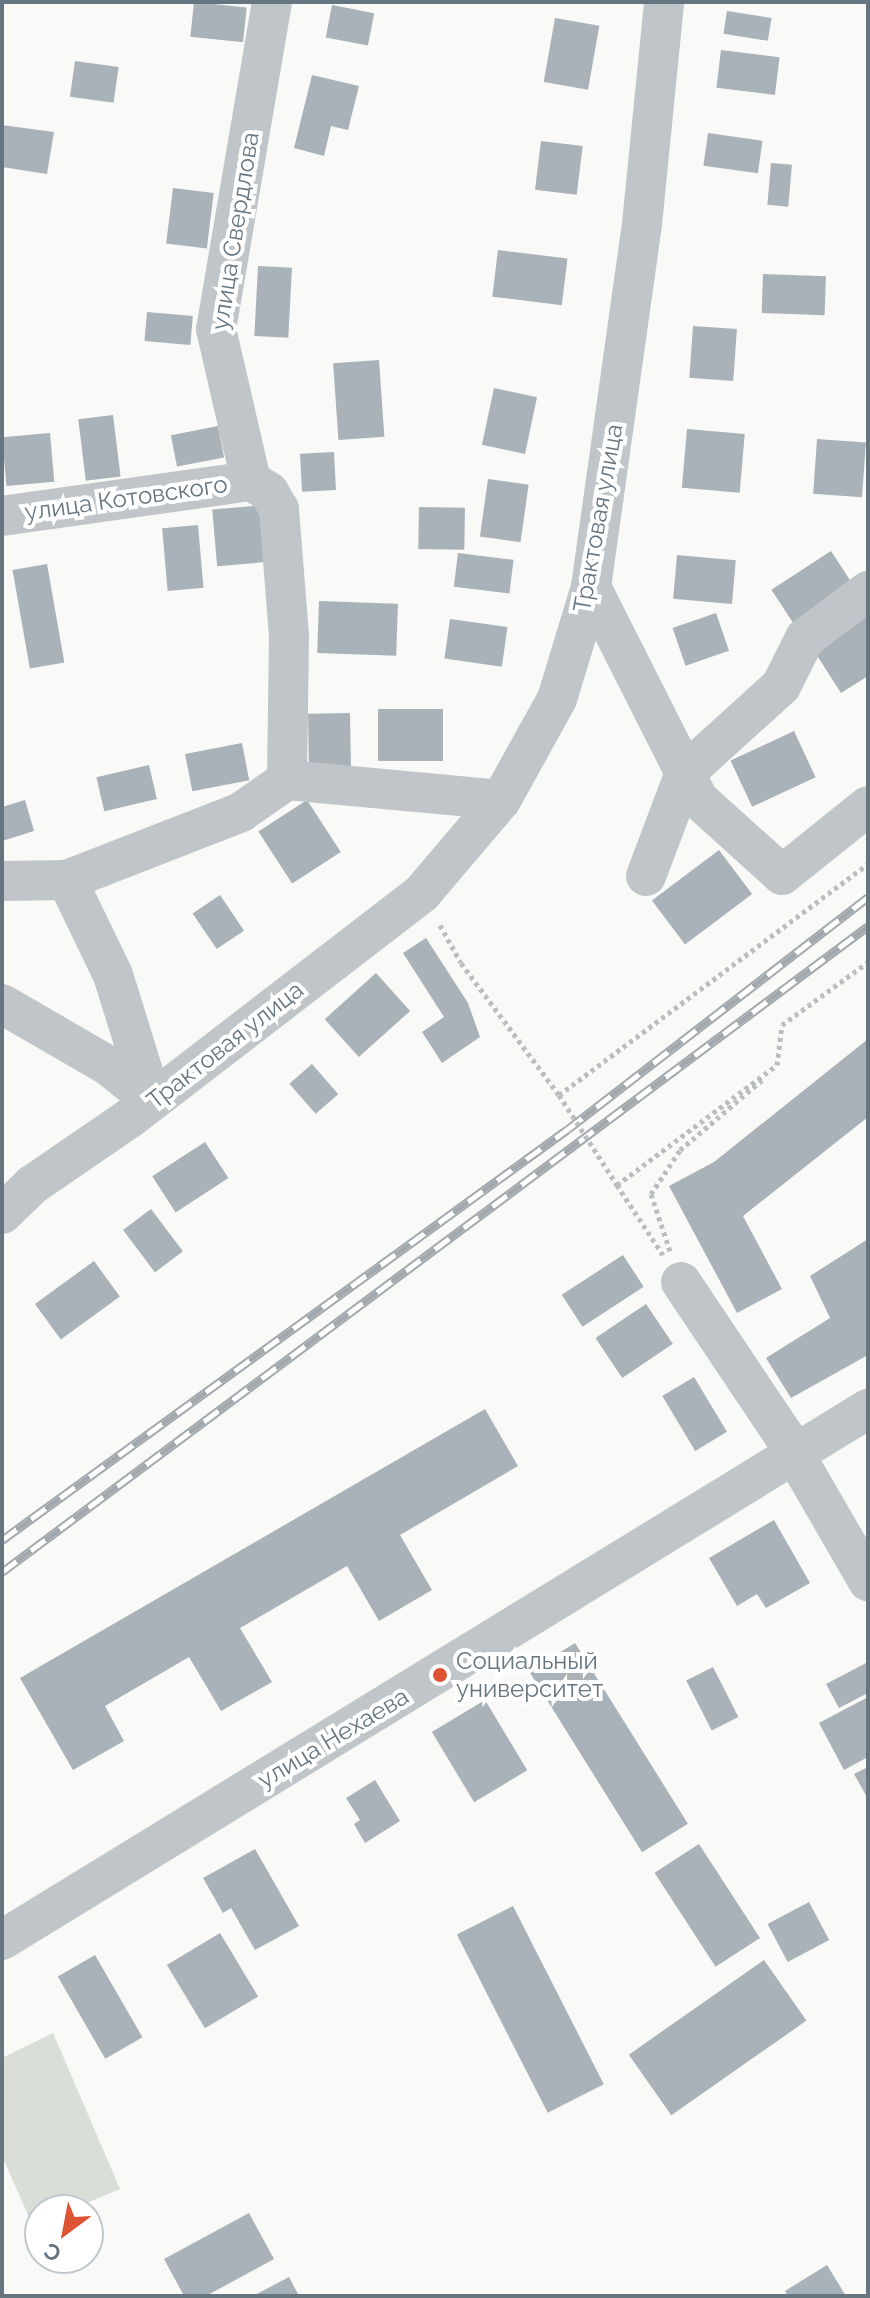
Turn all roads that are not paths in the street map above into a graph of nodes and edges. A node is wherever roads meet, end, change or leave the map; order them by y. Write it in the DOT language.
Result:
graph roads {
  1 [pos="272,2"];
  2 [pos="664,2"];
  3 [pos="251,481"];
  4 [pos="2,516"];
  5 [pos="591,587"];
  6 [pos="868,591"];
  7 [pos="685,773"];
  8 [pos="287,780"];
  9 [pos="501,800"];
  10 [pos="868,806"];
  11 [pos="646,876"];
  12 [pos="67,880"];
  13 [pos="2,881"];
  14 [pos="2,1004"];
  15 [pos="152,1101"];
  16 [pos="2,1214"];
  17 [pos="681,1282"];
  18 [pos="868,1409"];
  19 [pos="795,1455"];
  20 [pos="868,1581"];
  21 [pos="2,1940"];
  1 -- 3 [label="street, улица Свердлова"];
  2 -- 5 [label="street, Трактовая улица"];
  3 -- 4 [label="street, улица Котовского"];
  3 -- 8 [label="street"];
  5 -- 7 [label="street"];
  5 -- 9 [label="street, Трактовая улица"];
  6 -- 7 [label="street"];
  7 -- 10 [label="street"];
  7 -- 11 [label="street"];
  8 -- 9 [label="street"];
  8 -- 12 [label="street"];
  9 -- 15 [label="street, Трактовая улица"];
  12 -- 13 [label="street"];
  12 -- 15 [label="street"];
  14 -- 15 [label="street"];
  15 -- 16 [label="street, Трактовая улица"];
  17 -- 19 [label="street"];
  18 -- 19 [label="street, улица Нехаева"];
  19 -- 20 [label="street"];
  19 -- 21 [label="street, улица Нехаева"];
}
